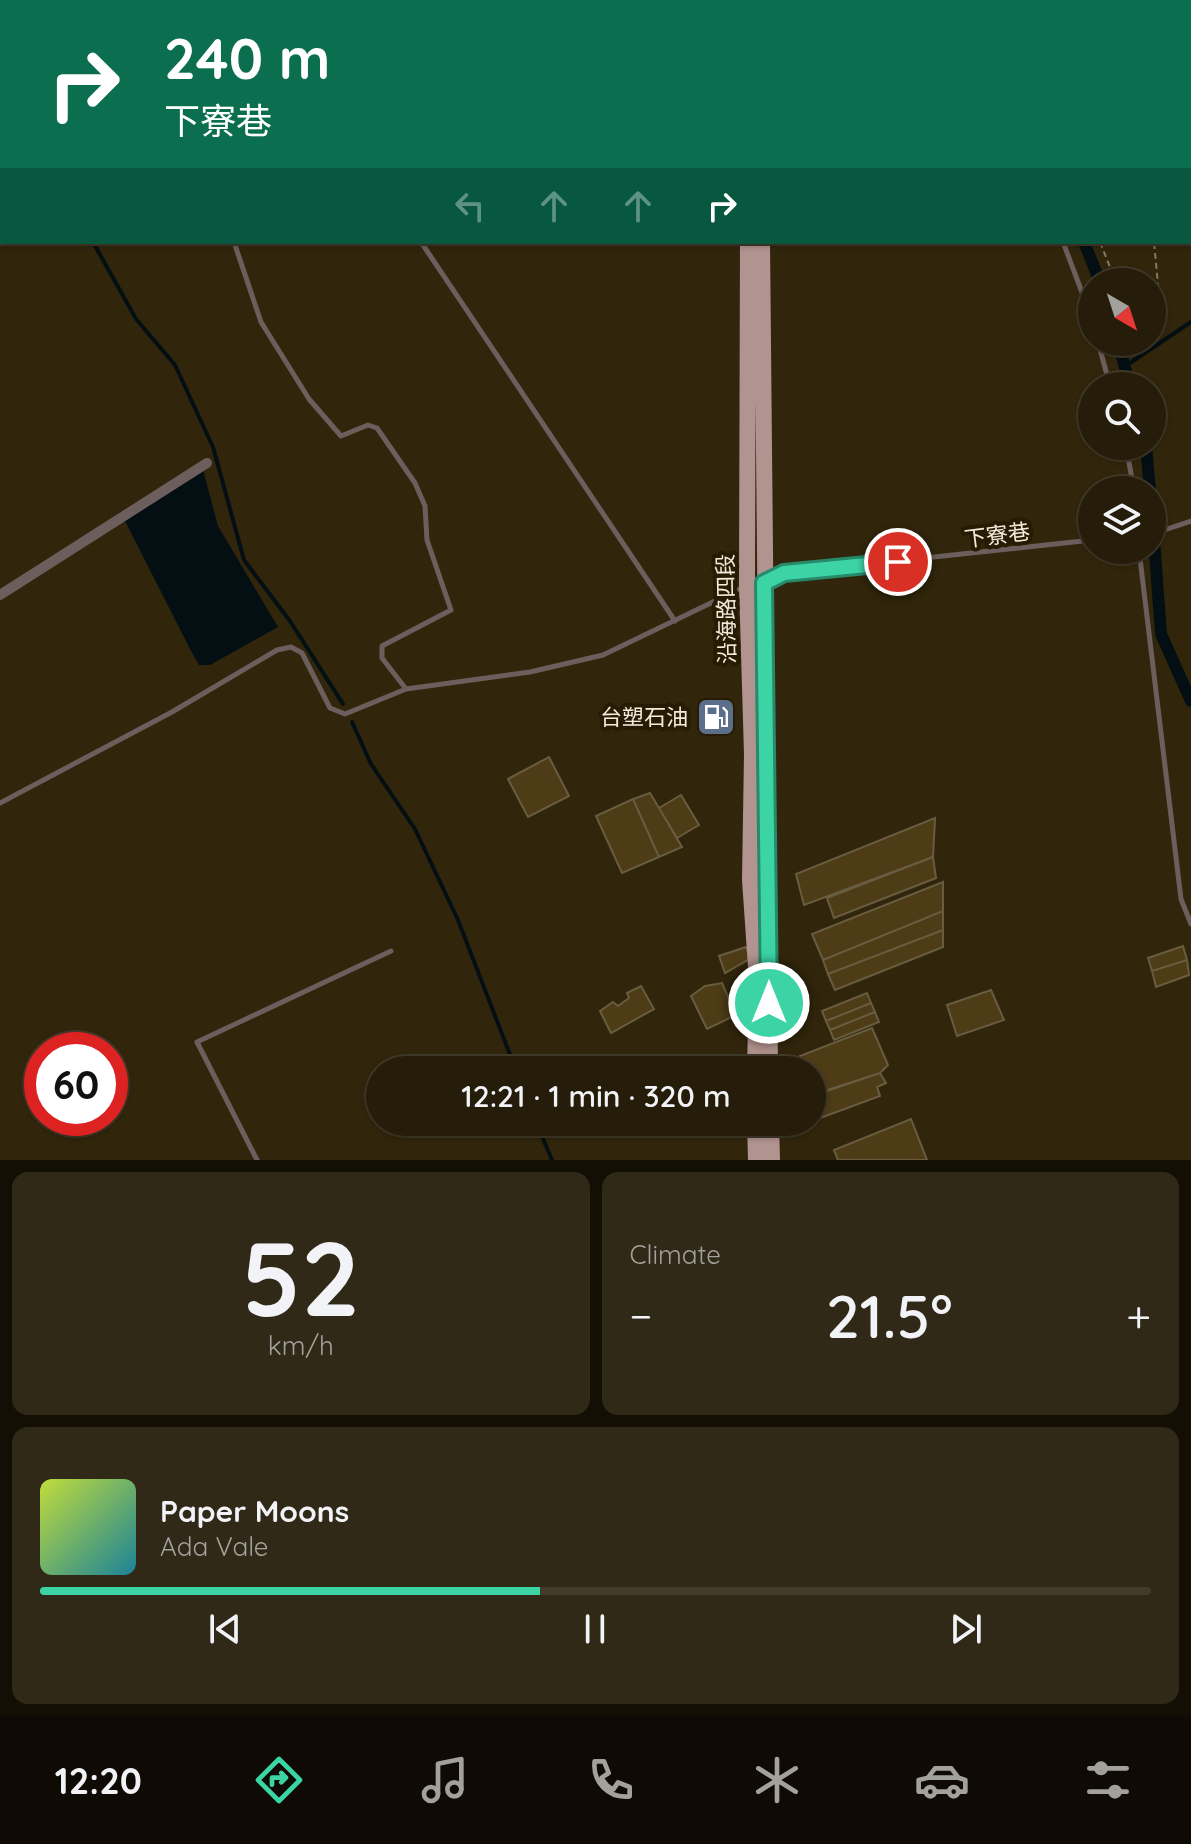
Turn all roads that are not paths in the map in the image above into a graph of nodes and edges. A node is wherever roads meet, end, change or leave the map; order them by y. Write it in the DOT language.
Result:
graph roads {
  1 [pos="0,79"];
  2 [pos="0,86"];
  3 [pos="235,244"];
  4 [pos="422,244"];
  5 [pos="748,244"];
  6 [pos="762,244"];
  7 [pos="1064,244"];
  8 [pos="1078,282"];
  9 [pos="207,463"];
  10 [pos="1191,521"];
  11 [pos="1166,529"];
  12 [pos="1078,542"];
  13 [pos="1141,564"];
  14 [pos="764,583"];
  15 [pos="747,586"];
  16 [pos="0,595"];
  17 [pos="675,621"];
  18 [pos="406,689"];
  19 [pos="0,803"];
  20 [pos="1191,924"];
  21 [pos="391,951"];
  22 [pos="755,1056"];
  23 [pos="770,1056"];
  24 [pos="755,1136"];
  25 [pos="771,1136"];
  26 [pos="257,1160"];
  27 [pos="756,1160"];
  28 [pos="772,1160"];
  1 -- 2 [label="lane"];
  3 -- 18 [label="lane"];
  4 -- 17 [label="lane"];
  5 -- 15 [label="main road, 沿海路四段"];
  6 -- 14 [label="main road, 沿海路四段"];
  7 -- 8 [label="lane"];
  9 -- 16 [label="street"];
  10 -- 11 [label="lane"];
  12 -- 14 [label="lane, 下寮巷"];
  13 -- 20 [label="lane"];
  14 -- 15 [label="lane, 下寮巷"];
  14 -- 23 [label="main road, 沿海路四段"];
  15 -- 17 [label="lane, 下寮巷"];
  15 -- 22 [label="main road, 沿海路四段"];
  17 -- 18 [label="lane, 下寮巷"];
  18 -- 19 [label="lane, 下寮巷"];
  21 -- 26 [label="lane"];
  24 -- 27 [label="main road"];
  25 -- 28 [label="main road"];
}
